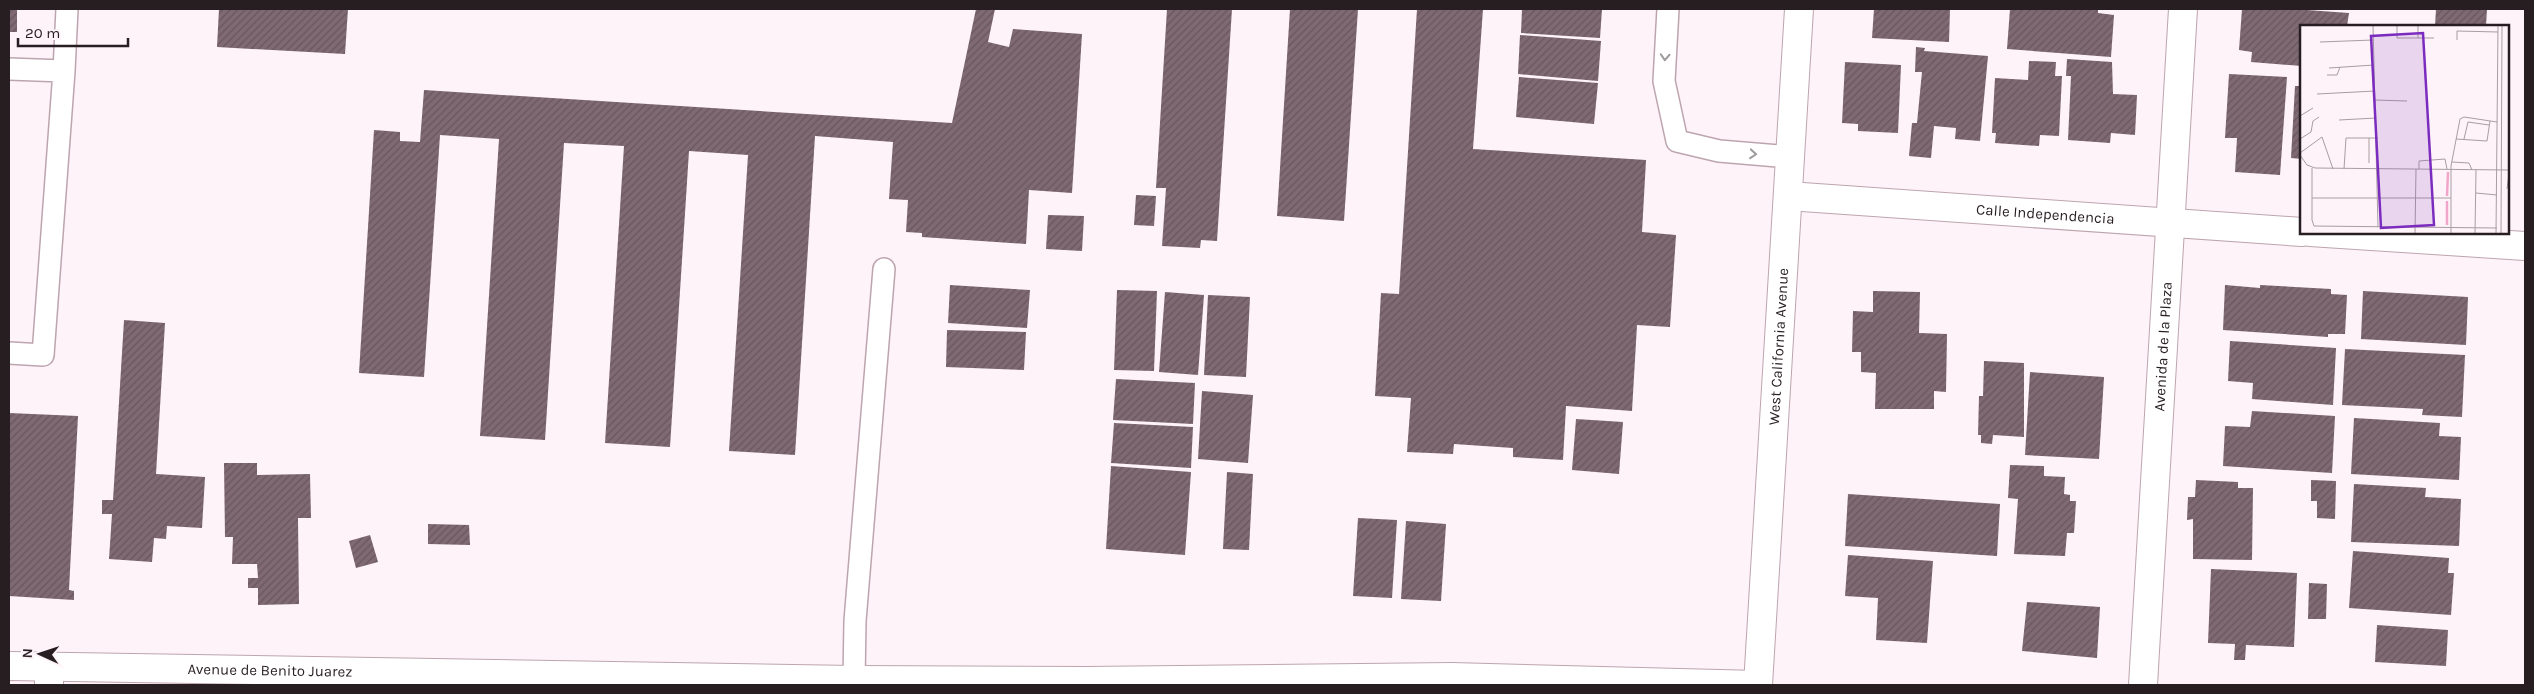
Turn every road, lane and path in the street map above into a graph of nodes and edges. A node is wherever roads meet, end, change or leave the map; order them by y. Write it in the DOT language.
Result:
graph roads {
  1 [pos="67,9"];
  2 [pos="1668,9"];
  3 [pos="1799,9"];
  4 [pos="2183,9"];
  5 [pos="9,69"];
  6 [pos="64,71"];
  7 [pos="1790,157"];
  8 [pos="1788,196"];
  9 [pos="2172,224"];
  10 [pos="2300,232"];
  11 [pos="2341,234"];
  12 [pos="2525,246"];
  13 [pos="884,269"];
  14 [pos="9,353"];
  15 [pos="9,666"];
  16 [pos="50,676"];
  17 [pos="392,679"];
  18 [pos="854,680"];
  19 [pos="735,682"];
  20 [pos="1348,682"];
  21 [pos="1087,683"];
  22 [pos="1758,685"];
  23 [pos="1762,685"];
  24 [pos="2143,685"];
  1 -- 6 [label="lane"];
  2 -- 7 [label="lane, one-way"];
  3 -- 7 [label="street, West California Avenue"];
  4 -- 9 [label="street, Avenida de la Plaza"];
  5 -- 6 [label="lane"];
  6 -- 14 [label="lane"];
  7 -- 8 [label="street, West California Avenue"];
  8 -- 9 [label="street, Calle Independencia"];
  8 -- 22 [label="street, West California Avenue"];
  9 -- 10 [label="street, Calle Independencia"];
  9 -- 24 [label="street, Avenida de la Plaza"];
  11 -- 12 [label="street"];
  13 -- 18 [label="lane"];
  15 -- 16 [label="street, Avenue de Benito Juarez"];
  16 -- 17 [label="street, Avenue de Benito Juarez"];
  17 -- 19 [label="street, Avenue de Benito Juarez"];
  18 -- 19 [label="street, Avenue de Benito Juarez"];
  18 -- 21 [label="street, Avenue de Benito Juarez"];
  20 -- 21 [label="street, Avenue de Benito Juarez"];
  20 -- 22 [label="street, Avenue de Benito Juarez"];
  22 -- 23 [label="street, Avenue de Benito Juarez"];
}
